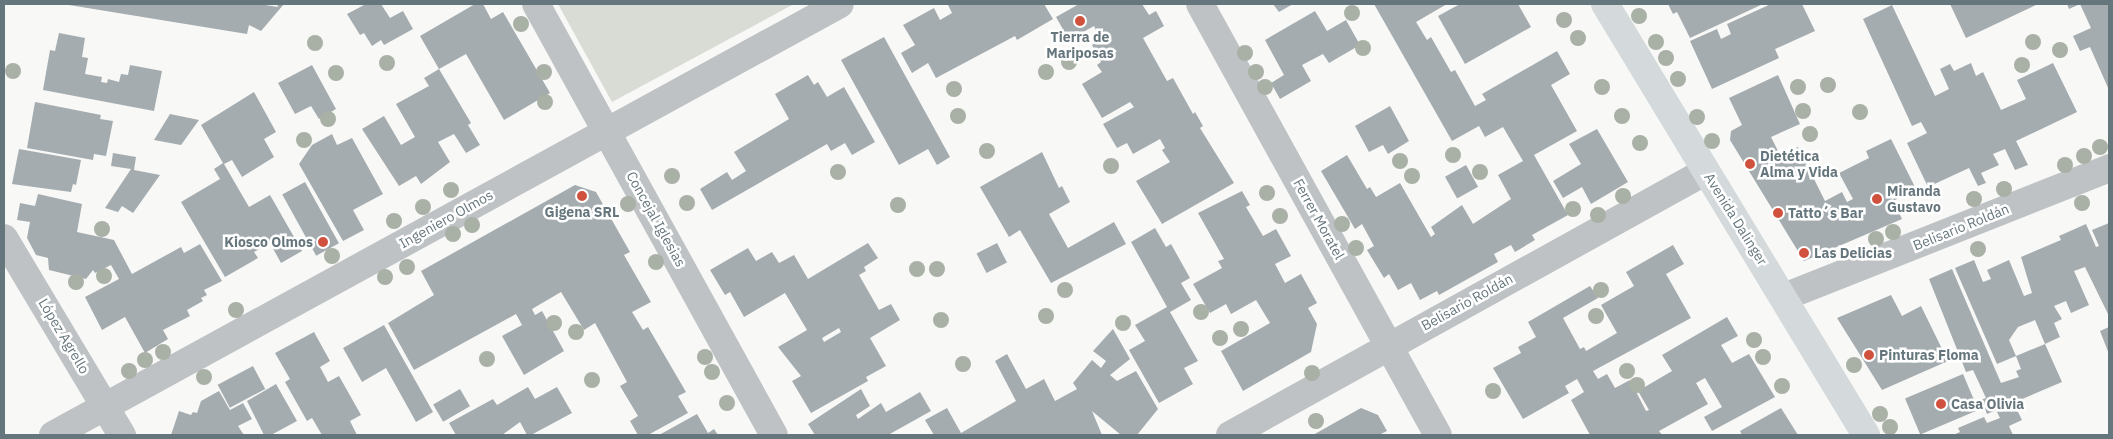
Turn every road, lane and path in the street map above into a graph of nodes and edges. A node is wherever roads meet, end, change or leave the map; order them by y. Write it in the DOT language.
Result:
graph roads {
  1 [pos="536,4"];
  2 [pos="840,4"];
  3 [pos="1200,4"];
  4 [pos="1605,4"];
  5 [pos="608,131"];
  6 [pos="2109,168"];
  7 [pos="1706,171"];
  8 [pos="4,238"];
  9 [pos="1784,297"];
  10 [pos="1389,346"];
  11 [pos="105,405"];
  12 [pos="53,435"];
  13 [pos="122,435"];
  14 [pos="774,435"];
  15 [pos="1230,435"];
  16 [pos="1438,435"];
  17 [pos="1866,435"];
  1 -- 5 [label="street, Concejal Iglesias"];
  2 -- 5 [label="street, Ingeniero Olmos"];
  3 -- 10 [label="street, Ferrer Moratel"];
  4 -- 7 [label="street, Avenida Dalinger"];
  5 -- 11 [label="street, Ingeniero Olmos"];
  5 -- 14 [label="street, Concejal Iglesias"];
  6 -- 9 [label="street, Belisario Roldán"];
  7 -- 9 [label="street, Avenida Dalinger"];
  7 -- 10 [label="street, Belisario Roldán"];
  8 -- 11 [label="street, López Agrello"];
  9 -- 17 [label="street, Avenida Dalinger"];
  10 -- 15 [label="street, Belisario Roldán"];
  10 -- 16 [label="street, Ferrer Moratel"];
  11 -- 12 [label="street, Ingeniero Olmos"];
  11 -- 13 [label="street, López Agrello"];
}
